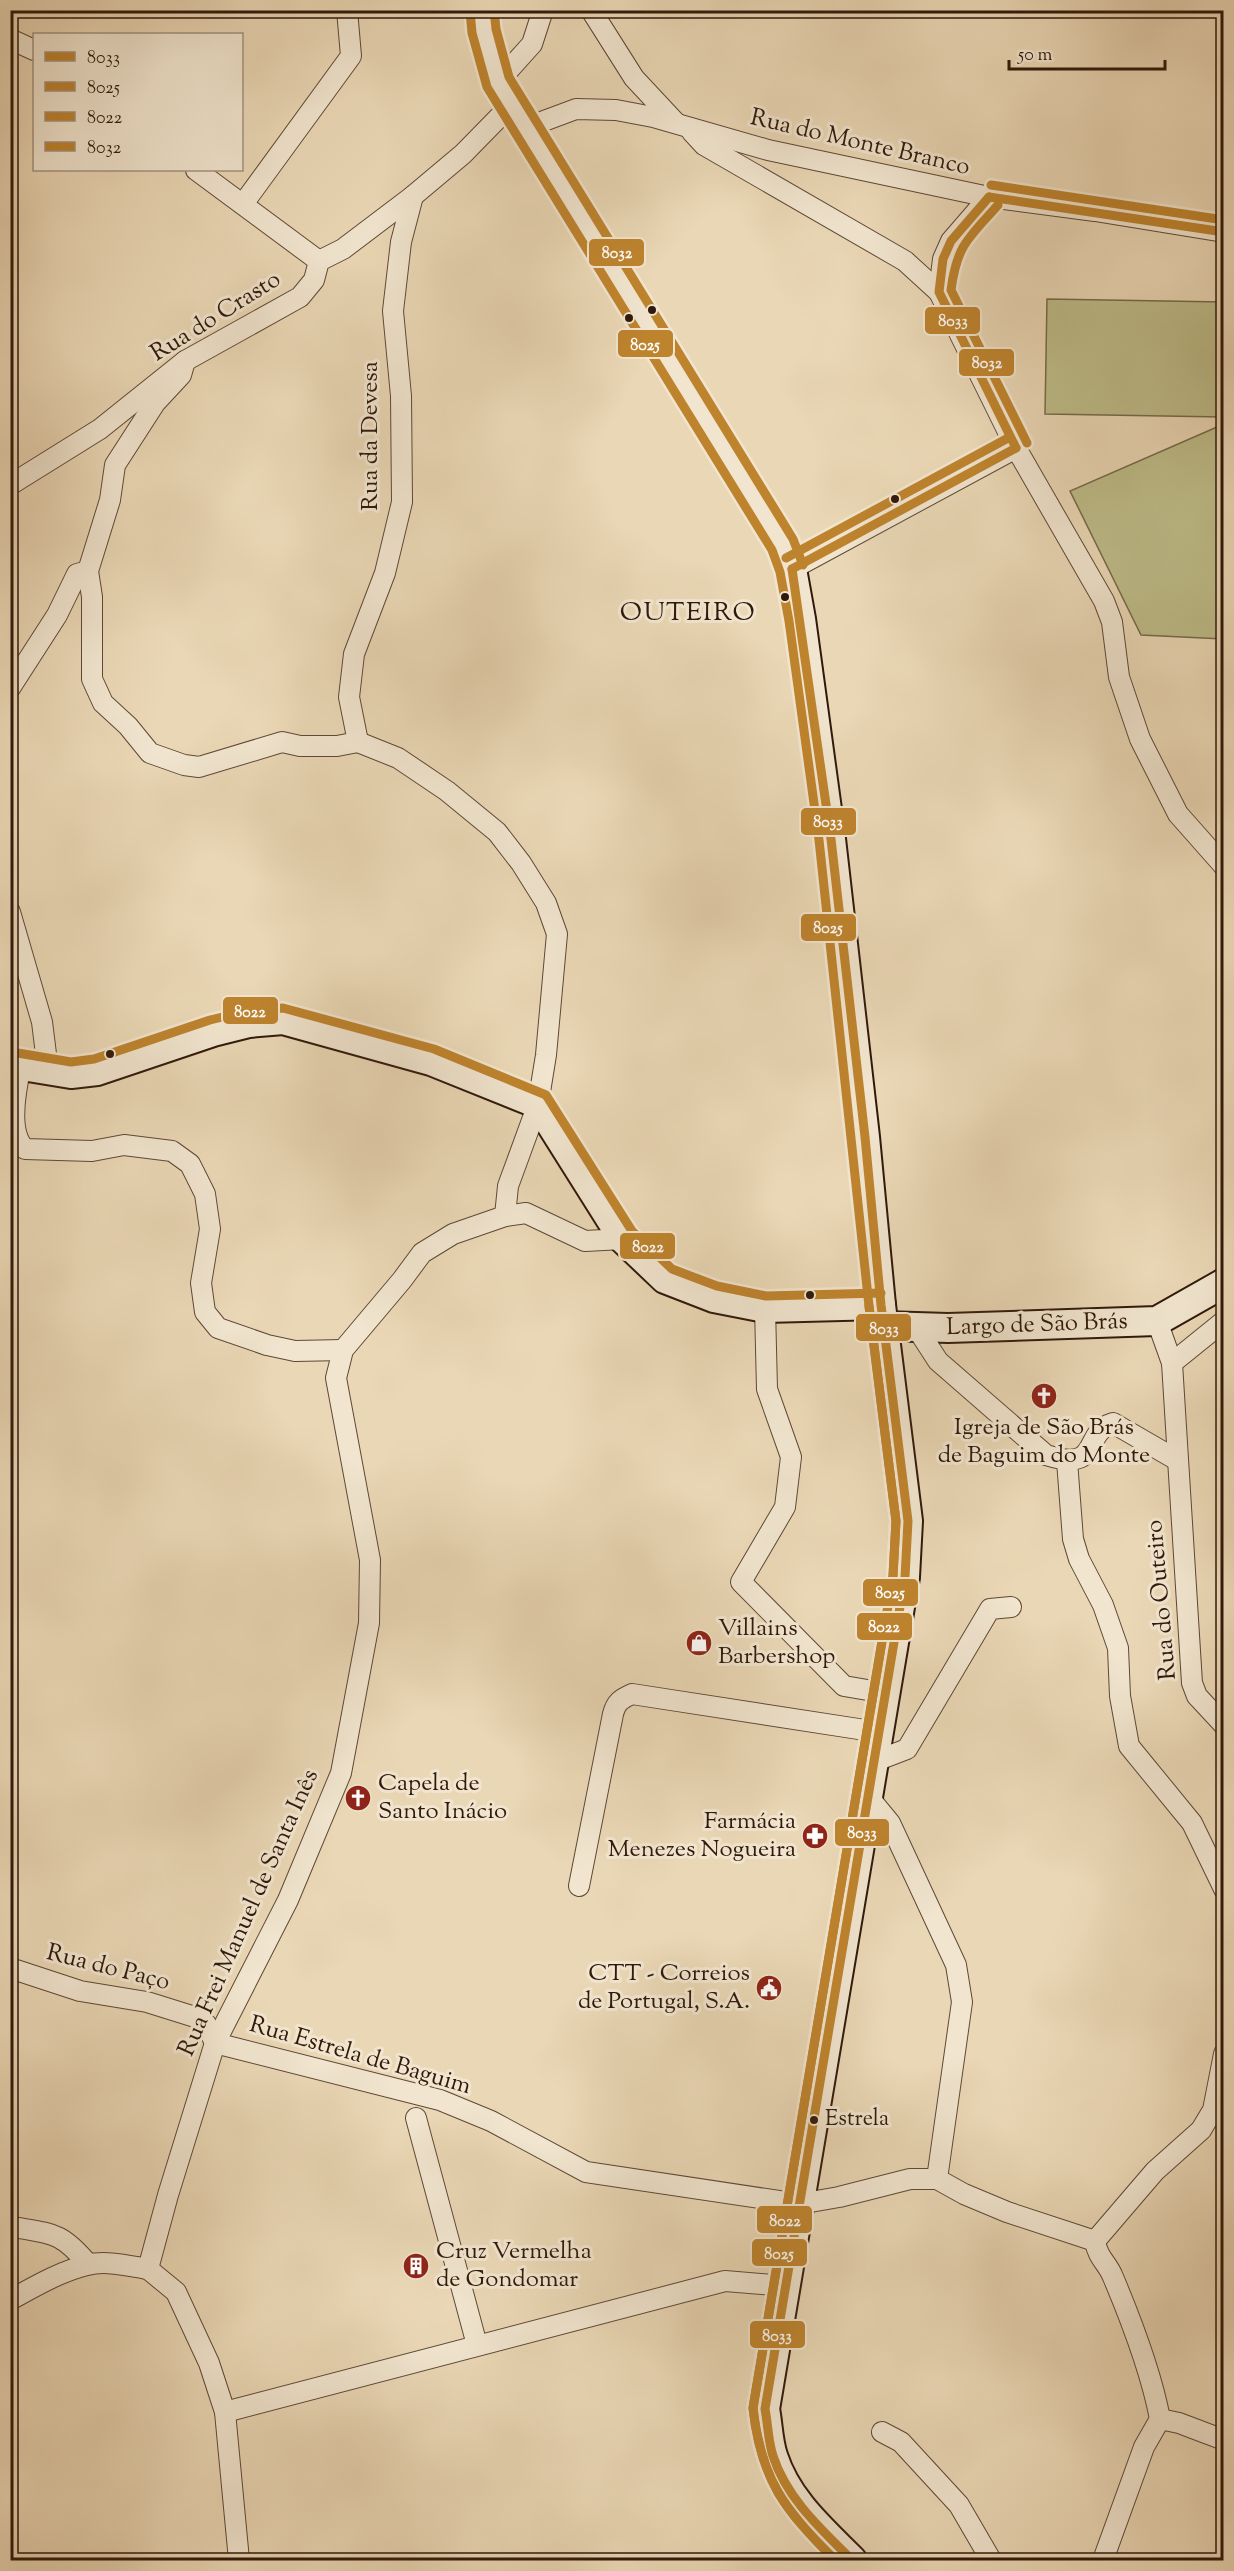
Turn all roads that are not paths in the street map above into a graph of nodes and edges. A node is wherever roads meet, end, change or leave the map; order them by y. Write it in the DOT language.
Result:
graph roads {
  1 [pos="347,10"];
  2 [pos="482,10"];
  3 [pos="543,10"];
  4 [pos="591,10"];
  5 [pos="10,39"];
  6 [pos="33,50"];
  7 [pos="511,105"];
  8 [pos="683,127"];
  9 [pos="197,171"];
  10 [pos="413,196"];
  11 [pos="989,197"];
  12 [pos="243,204"];
  13 [pos="1224,232"];
  14 [pos="319,261"];
  15 [pos="939,292"];
  16 [pos="185,361"];
  17 [pos="1016,448"];
  18 [pos="10,485"];
  19 [pos="792,569"];
  20 [pos="88,571"];
  21 [pos="10,688"];
  22 [pos="358,742"];
  23 [pos="1224,866"];
  24 [pos="10,912"];
  25 [pos="26,1067"];
  26 [pos="538,1104"];
  27 [pos="505,1216"];
  28 [pos="623,1239"];
  29 [pos="1224,1283"];
  30 [pos="765,1308"];
  31 [pos="882,1316"];
  32 [pos="1157,1321"];
  33 [pos="1224,1321"];
  34 [pos="916,1327"];
  35 [pos="342,1350"];
  36 [pos="1172,1362"];
  37 [pos="1177,1460"];
  38 [pos="1066,1461"];
  39 [pos="1011,1607"];
  40 [pos="885,1693"];
  41 [pos="1224,1725"];
  42 [pos="878,1732"];
  43 [pos="873,1762"];
  44 [pos="867,1795"];
  45 [pos="579,1886"];
  46 [pos="1224,1888"];
  47 [pos="10,1968"];
  48 [pos="215,2043"];
  49 [pos="1224,2054"];
  50 [pos="416,2118"];
  51 [pos="937,2179"];
  52 [pos="799,2204"];
  53 [pos="13,2227"];
  54 [pos="1095,2241"];
  55 [pos="88,2264"];
  56 [pos="148,2269"];
  57 [pos="785,2286"];
  58 [pos="10,2300"];
  59 [pos="477,2345"];
  60 [pos="225,2412"];
  61 [pos="1160,2419"];
  62 [pos="882,2432"];
  63 [pos="1224,2440"];
  64 [pos="239,2560"];
  65 [pos="852,2560"];
  66 [pos="991,2560"];
  67 [pos="1103,2560"];
  1 -- 12 [label="street"];
  2 -- 7 [label="main road"];
  3 -- 7 [label="street"];
  4 -- 8 [label="street"];
  5 -- 6 [label="street"];
  7 -- 8 [label="street, Rua do Monte Branco"];
  7 -- 10 [label="street"];
  7 -- 19 [label="main road"];
  8 -- 11 [label="street, Rua do Monte Branco"];
  8 -- 15 [label="street"];
  9 -- 12 [label="street"];
  10 -- 14 [label="street"];
  10 -- 22 [label="street, Rua da Devesa"];
  11 -- 13 [label="street, Rua do Monte Branco"];
  11 -- 15 [label="street"];
  12 -- 14 [label="street"];
  14 -- 16 [label="street, Rua do Crasto"];
  15 -- 17 [label="street"];
  16 -- 18 [label="street, Rua do Crasto"];
  16 -- 20 [label="street"];
  17 -- 19 [label="street"];
  17 -- 23 [label="street"];
  19 -- 31 [label="main road"];
  20 -- 21 [label="street"];
  20 -- 22 [label="street"];
  22 -- 26 [label="street"];
  24 -- 25 [label="street"];
  25 -- 26 [label="main road"];
  25 -- 35 [label="street"];
  26 -- 27 [label="street"];
  26 -- 28 [label="main road, Largo de São Brás"];
  27 -- 28 [label="street, Rua Frei Manuel de Santa Inês"];
  27 -- 35 [label="street, Rua Frei Manuel de Santa Inês"];
  28 -- 30 [label="main road, Largo de São Brás"];
  29 -- 32 [label="main road, Largo de São Brás"];
  30 -- 31 [label="main road, Largo de São Brás"];
  30 -- 40 [label="street"];
  31 -- 34 [label="main road, Largo de São Brás"];
  31 -- 40 [label="main road"];
  32 -- 34 [label="main road, Largo de São Brás"];
  32 -- 36 [label="street, Largo de São Brás"];
  33 -- 36 [label="street"];
  34 -- 38 [label="street, Largo de São Brás"];
  35 -- 48 [label="street, Rua Frei Manuel de Santa Inês"];
  36 -- 37 [label="street, Largo de São Brás"];
  37 -- 38 [label="street"];
  37 -- 41 [label="street, Rua do Outeiro"];
  38 -- 46 [label="street"];
  39 -- 43 [label="street"];
  40 -- 42 [label="main road"];
  42 -- 43 [label="main road"];
  42 -- 45 [label="street"];
  43 -- 44 [label="main road"];
  44 -- 51 [label="street"];
  44 -- 52 [label="main road"];
  47 -- 48 [label="street, Rua do Paço"];
  48 -- 52 [label="street, Rua Estrela de Baguim"];
  48 -- 56 [label="street, Rua Frei Manuel de Santa Inês"];
  49 -- 54 [label="street"];
  50 -- 59 [label="street"];
  51 -- 52 [label="street, Rua Estrela de Baguim"];
  51 -- 54 [label="street"];
  52 -- 57 [label="main road"];
  53 -- 55 [label="street"];
  54 -- 61 [label="street"];
  55 -- 56 [label="street"];
  55 -- 58 [label="street"];
  56 -- 60 [label="street"];
  57 -- 59 [label="street"];
  57 -- 65 [label="main road"];
  59 -- 60 [label="street"];
  60 -- 64 [label="street"];
  61 -- 63 [label="street"];
  61 -- 67 [label="street"];
  62 -- 66 [label="street"];
}
